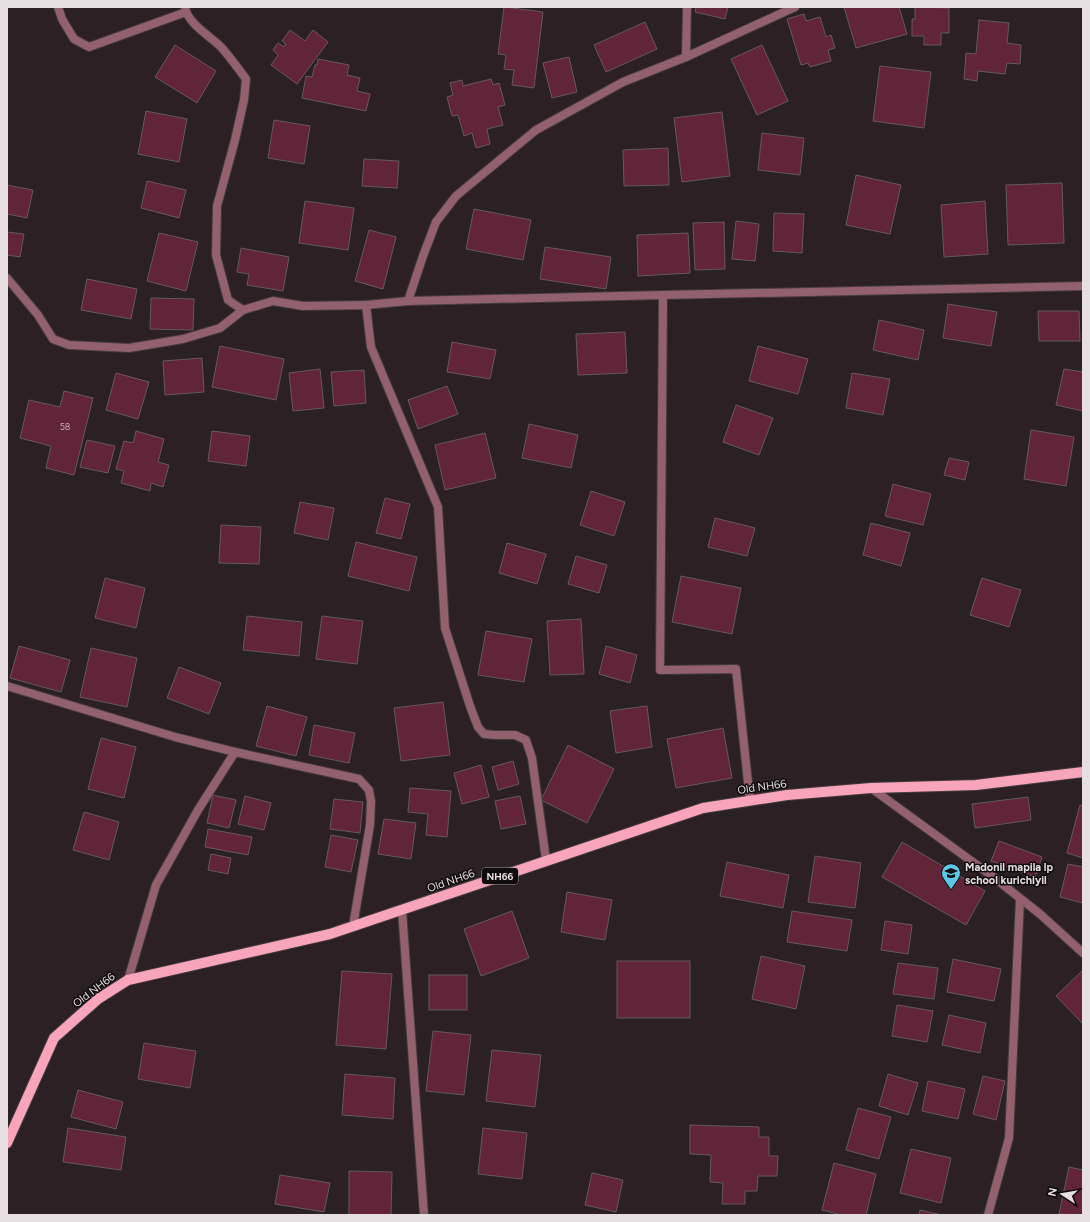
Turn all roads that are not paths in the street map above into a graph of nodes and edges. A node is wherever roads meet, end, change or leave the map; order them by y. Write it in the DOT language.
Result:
graph roads {
  1 [pos="58,7"];
  2 [pos="687,7"];
  3 [pos="795,7"];
  4 [pos="186,10"];
  5 [pos="686,57"];
  6 [pos="7,278"];
  7 [pos="1083,286"];
  8 [pos="663,295"];
  9 [pos="408,301"];
  10 [pos="366,305"];
  11 [pos="243,310"];
  12 [pos="7,686"];
  13 [pos="235,752"];
  14 [pos="1083,772"];
  15 [pos="871,788"];
  16 [pos="750,801"];
  17 [pos="546,860"];
  18 [pos="1020,899"];
  19 [pos="402,910"];
  20 [pos="353,926"];
  21 [pos="1083,953"];
  22 [pos="128,980"];
  23 [pos="7,1143"];
  24 [pos="424,1215"];
  25 [pos="988,1215"];
  1 -- 4 [label="street"];
  2 -- 5 [label="street"];
  3 -- 5 [label="street"];
  4 -- 11 [label="street"];
  5 -- 9 [label="street"];
  6 -- 11 [label="street"];
  7 -- 8 [label="street"];
  8 -- 9 [label="street"];
  8 -- 16 [label="street"];
  9 -- 10 [label="street"];
  10 -- 11 [label="street"];
  10 -- 17 [label="street"];
  12 -- 13 [label="street"];
  13 -- 20 [label="street"];
  13 -- 22 [label="street"];
  14 -- 15 [label="main road, Old NH66 / NH66"];
  15 -- 16 [label="main road, Old NH66 / NH66"];
  15 -- 18 [label="street"];
  16 -- 17 [label="main road, Old NH66 / NH66"];
  17 -- 19 [label="main road, Old NH66 / NH66"];
  18 -- 21 [label="street"];
  18 -- 25 [label="street"];
  19 -- 20 [label="main road, Old NH66 / NH66"];
  19 -- 24 [label="street"];
  20 -- 22 [label="main road, Old NH66 / NH66"];
  22 -- 23 [label="main road, Old NH66 / NH66"];
}
